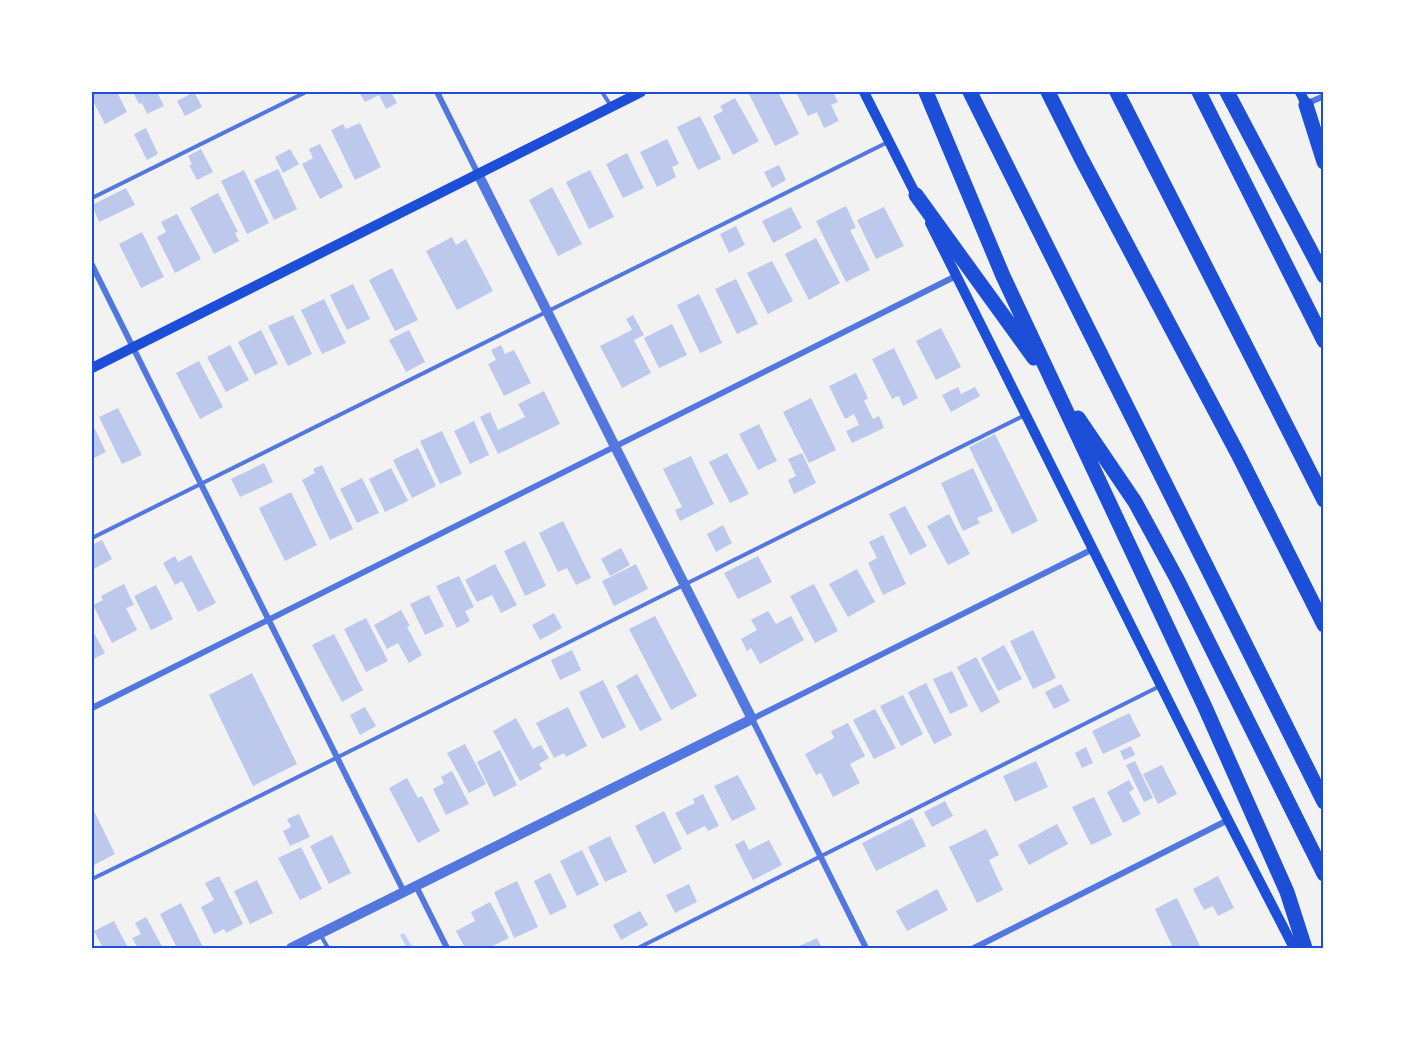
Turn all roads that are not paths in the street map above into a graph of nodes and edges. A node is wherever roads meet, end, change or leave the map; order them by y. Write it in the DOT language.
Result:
graph roads {
  1 [pos="306,92"];
  2 [pos="437,92"];
  3 [pos="602,92"];
  4 [pos="641,92"];
  5 [pos="864,92"];
  6 [pos="926,92"];
  7 [pos="970,92"];
  8 [pos="1048,92"];
  9 [pos="1117,92"];
  10 [pos="1199,92"];
  11 [pos="1227,92"];
  12 [pos="1323,96"];
  13 [pos="1303,98"];
  14 [pos="611,106"];
  15 [pos="1323,139"];
  16 [pos="889,141"];
  17 [pos="1323,162"];
  18 [pos="478,174"];
  19 [pos="915,195"];
  20 [pos="92,198"];
  21 [pos="92,265"];
  22 [pos="956,276"];
  23 [pos="1323,276"];
  24 [pos="548,312"];
  25 [pos="1323,341"];
  26 [pos="132,347"];
  27 [pos="92,368"];
  28 [pos="1026,415"];
  29 [pos="615,446"];
  30 [pos="201,484"];
  31 [pos="1323,500"];
  32 [pos="92,538"];
  33 [pos="1092,549"];
  34 [pos="684,584"];
  35 [pos="269,619"];
  36 [pos="1323,626"];
  37 [pos="1161,686"];
  38 [pos="92,708"];
  39 [pos="752,719"];
  40 [pos="338,759"];
  41 [pos="1323,802"];
  42 [pos="1227,820"];
  43 [pos="822,857"];
  44 [pos="1323,874"];
  45 [pos="92,879"];
  46 [pos="416,886"];
  47 [pos="404,892"];
  48 [pos="320,934"];
  49 [pos="291,948"];
  50 [pos="328,948"];
  51 [pos="447,948"];
  52 [pos="638,948"];
  53 [pos="866,948"];
  54 [pos="974,948"];
  55 [pos="1294,948"];
  56 [pos="1305,948"];
  1 -- 20 [label="lane"];
  2 -- 18 [label="street"];
  3 -- 14 [label="lane"];
  4 -- 14 [label="main road"];
  5 -- 16 [label="main road"];
  6 -- 56 [label="highway"];
  7 -- 41 [label="highway"];
  8 -- 36 [label="highway"];
  9 -- 31 [label="highway"];
  10 -- 25 [label="highway"];
  11 -- 23 [label="highway"];
  12 -- 13 [label="street"];
  13 -- 15 [label="main road"];
  13 -- 17 [label="highway"];
  14 -- 18 [label="main road"];
  16 -- 19 [label="main road"];
  16 -- 24 [label="lane"];
  18 -- 24 [label="street"];
  18 -- 26 [label="main road"];
  19 -- 22 [label="main road"];
  19 -- 44 [label="highway"];
  21 -- 26 [label="street"];
  22 -- 28 [label="main road"];
  22 -- 29 [label="street"];
  24 -- 29 [label="street"];
  24 -- 30 [label="lane"];
  26 -- 27 [label="main road"];
  26 -- 30 [label="street"];
  28 -- 33 [label="main road"];
  28 -- 34 [label="lane"];
  29 -- 34 [label="street"];
  29 -- 35 [label="street"];
  30 -- 32 [label="lane"];
  30 -- 35 [label="street"];
  33 -- 37 [label="main road"];
  33 -- 39 [label="street"];
  34 -- 39 [label="street"];
  34 -- 40 [label="lane"];
  35 -- 38 [label="street"];
  35 -- 40 [label="street"];
  37 -- 42 [label="main road"];
  37 -- 43 [label="lane"];
  39 -- 43 [label="street"];
  39 -- 46 [label="street"];
  40 -- 45 [label="lane"];
  40 -- 47 [label="street"];
  42 -- 54 [label="street"];
  42 -- 55 [label="main road"];
  43 -- 52 [label="lane"];
  43 -- 53 [label="street"];
  46 -- 47 [label="street"];
  46 -- 51 [label="street"];
  47 -- 48 [label="street"];
  48 -- 49 [label="street"];
  48 -- 50 [label="lane"];
}
